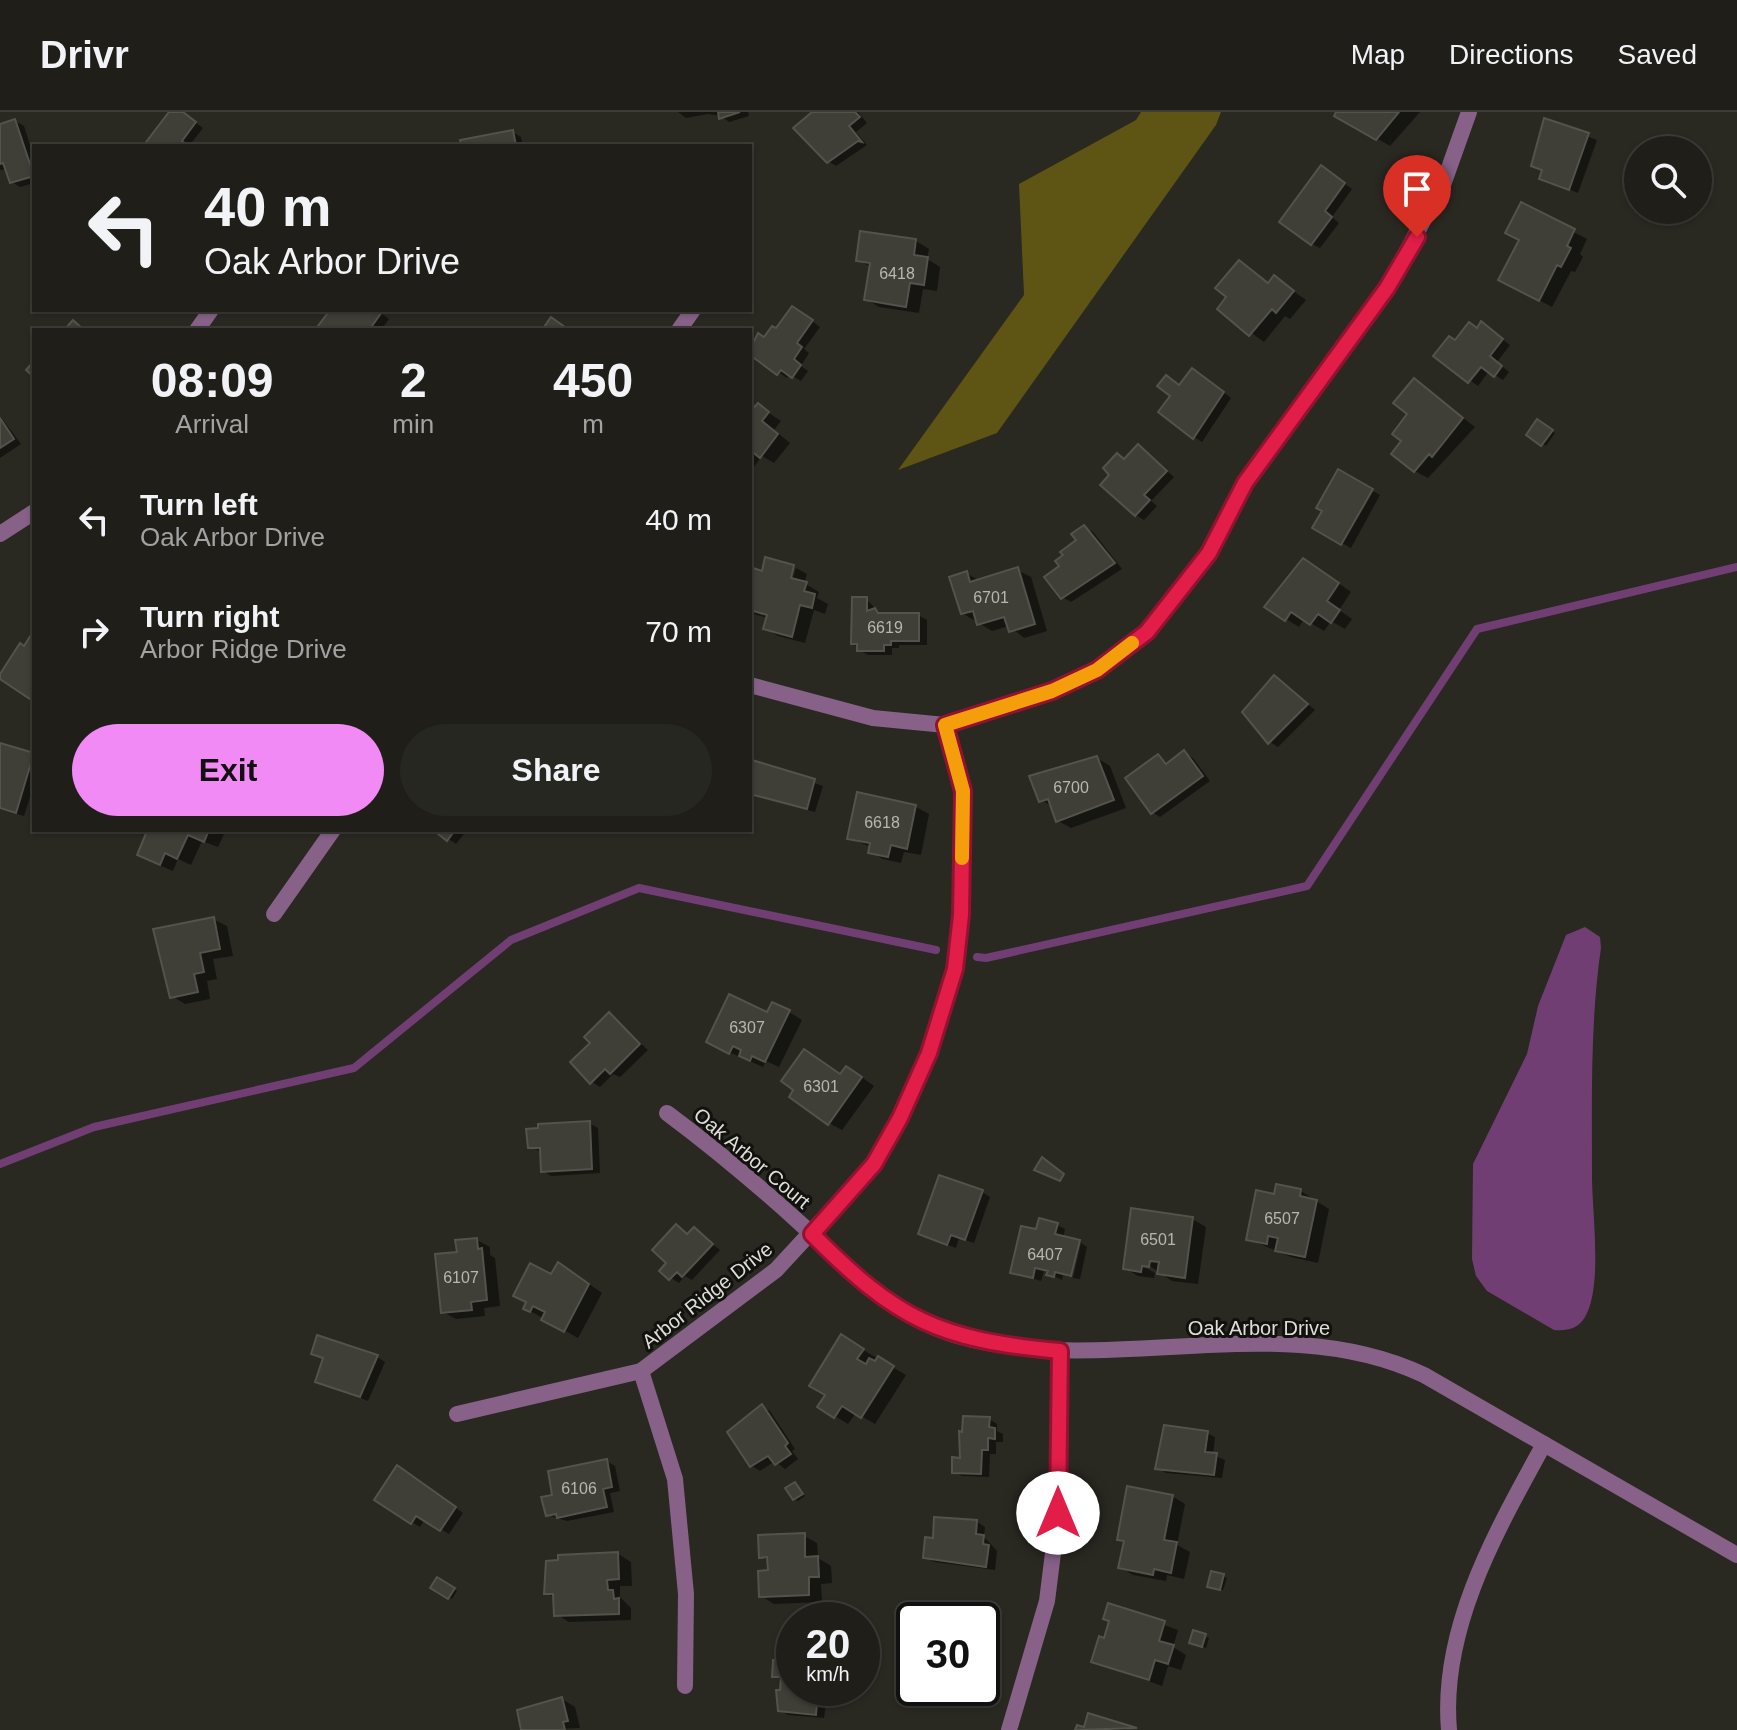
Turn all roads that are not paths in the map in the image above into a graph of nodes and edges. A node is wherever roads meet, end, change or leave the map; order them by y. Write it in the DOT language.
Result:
graph roads {
  1 [pos="1469,112"];
  2 [pos="32,513"];
  3 [pos="0,534"];
  4 [pos="752,686"];
  5 [pos="945,725"];
  6 [pos="332,832"];
  7 [pos="274,914"];
  8 [pos="667,1113"];
  9 [pos="812,1234"];
  10 [pos="1060,1351"];
  11 [pos="641,1371"];
  12 [pos="457,1414"];
  13 [pos="1544,1444"];
  14 [pos="1737,1555"];
  15 [pos="685,1686"];
  16 [pos="1009,1730"];
  17 [pos="1449,1730"];
  1 -- 5 [label="street"];
  2 -- 3 [label="street"];
  4 -- 5 [label="street"];
  5 -- 9 [label="street, Arbor Ridge Drive"];
  6 -- 7 [label="street"];
  8 -- 9 [label="street, Oak Arbor Court"];
  9 -- 10 [label="street, Oak Arbor Drive"];
  9 -- 11 [label="street, Arbor Ridge Drive"];
  10 -- 13 [label="street, Oak Arbor Drive"];
  10 -- 16 [label="street"];
  11 -- 12 [label="street, Arbor Ridge Drive"];
  11 -- 15 [label="street"];
  13 -- 14 [label="street, Oak Arbor Drive"];
  13 -- 17 [label="street"];
}
